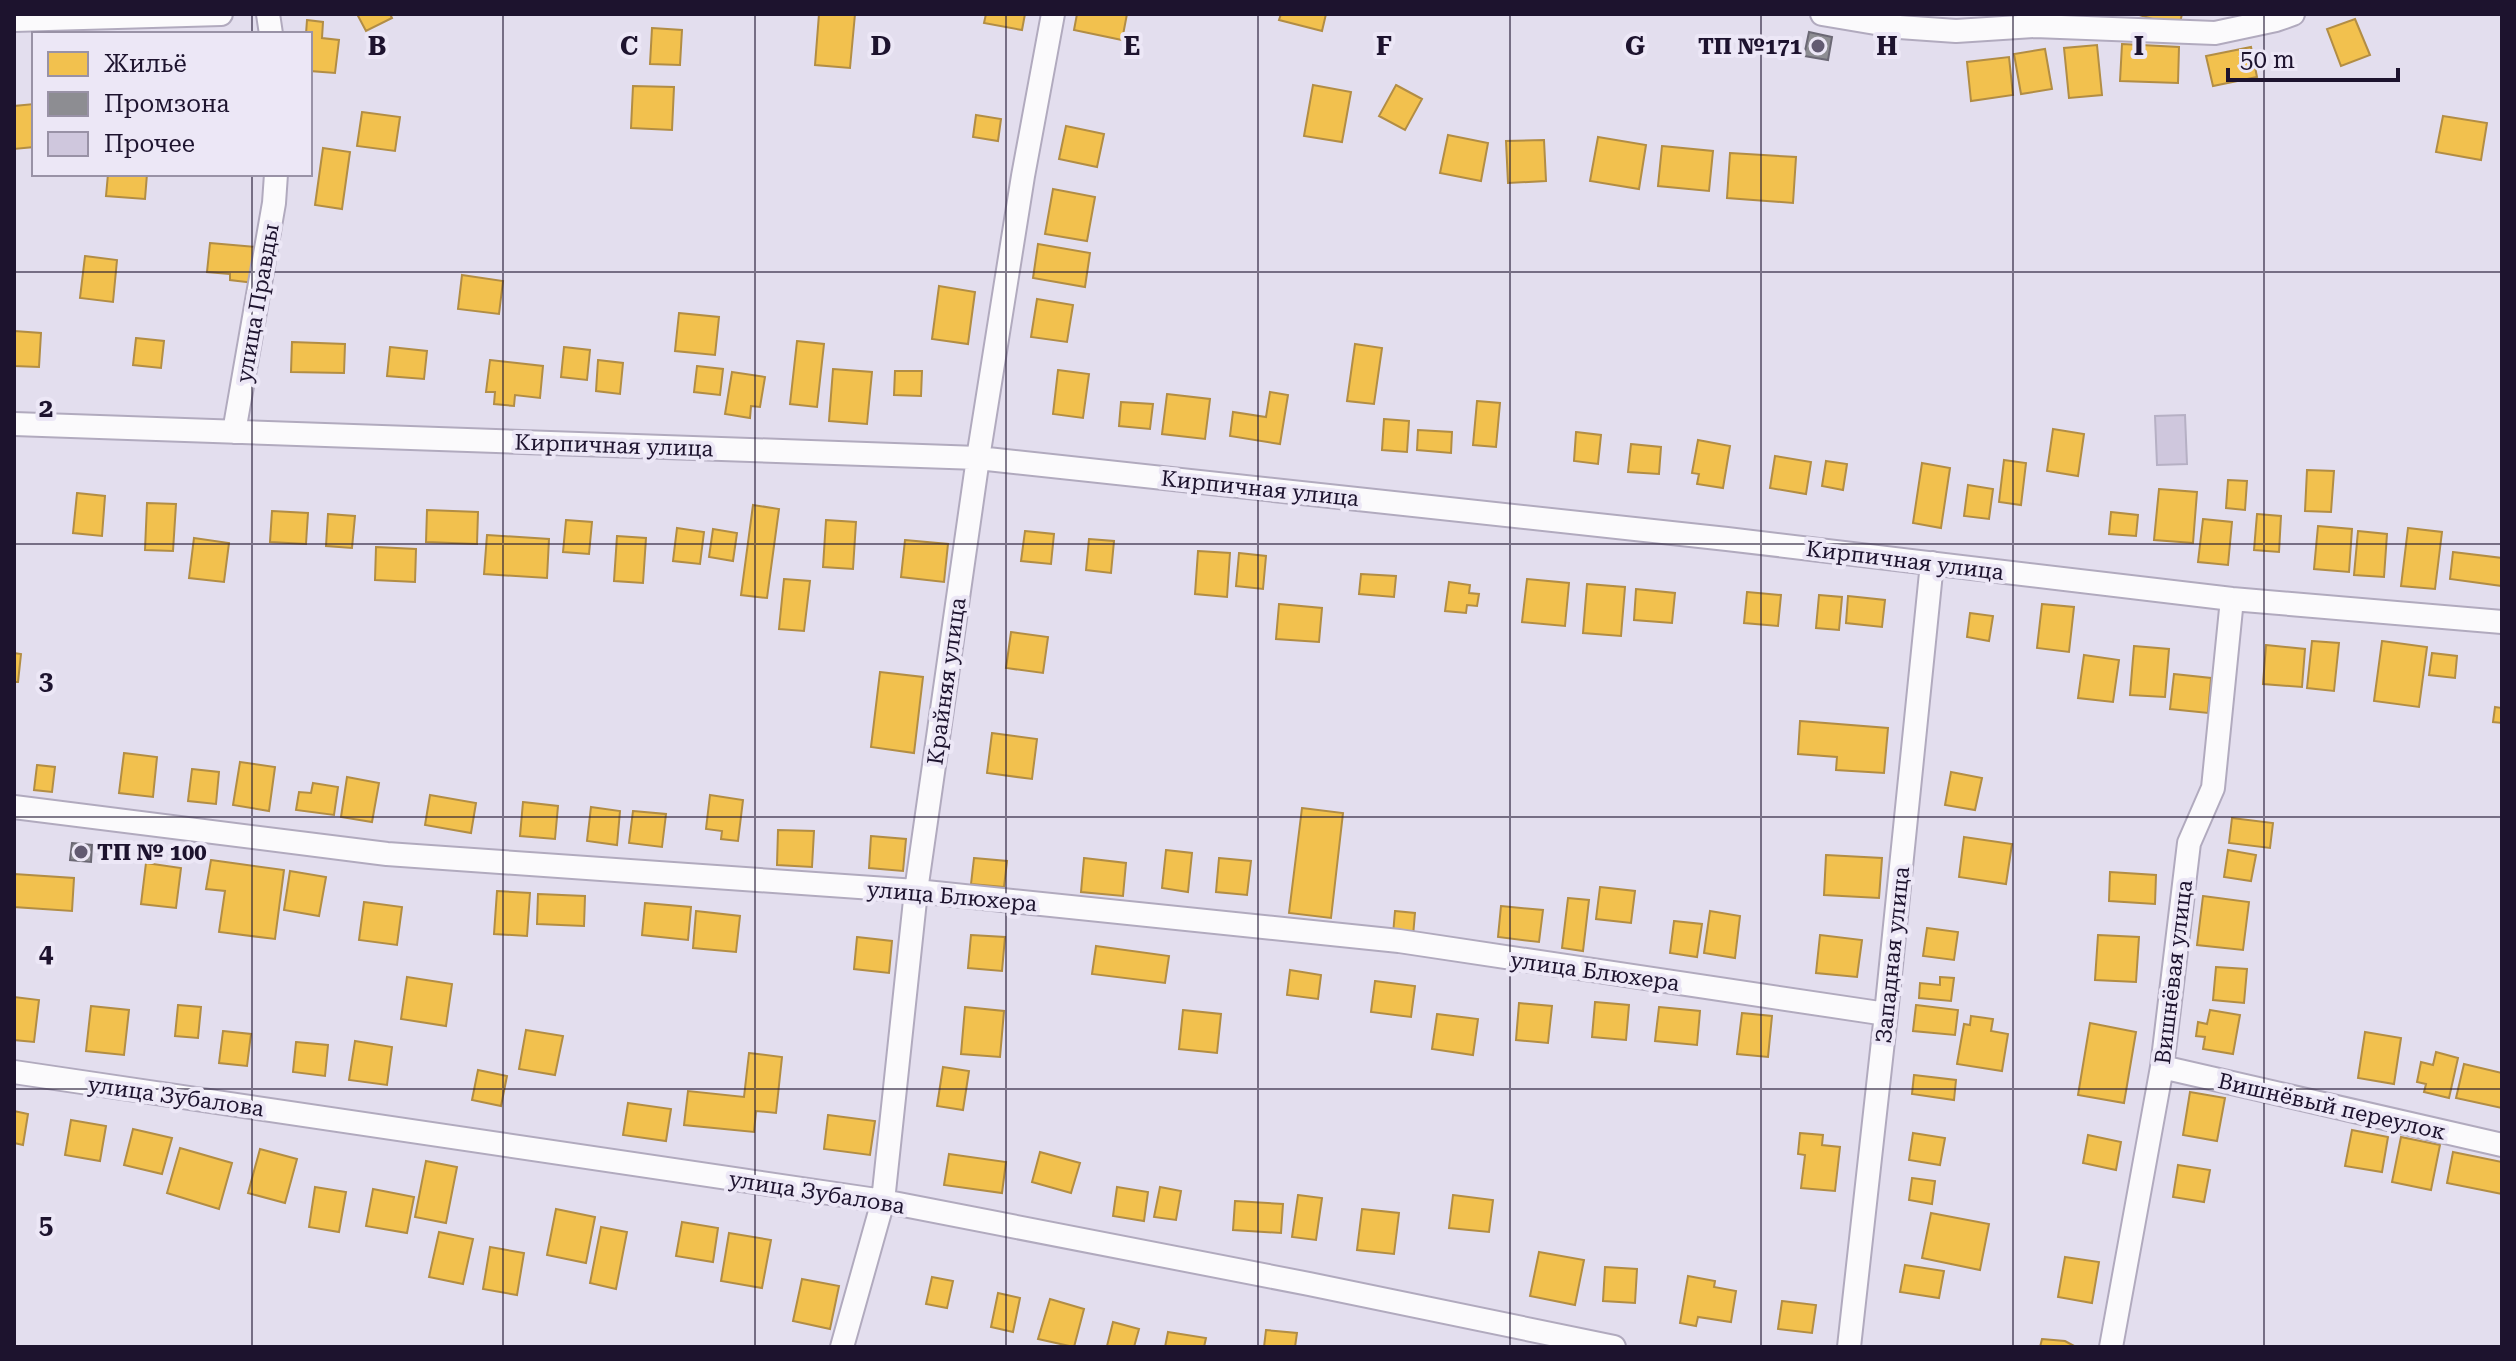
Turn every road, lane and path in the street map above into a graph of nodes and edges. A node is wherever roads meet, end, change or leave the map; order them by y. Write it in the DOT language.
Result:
graph roads {
  1 [pos="221,14"];
  2 [pos="1053,14"];
  3 [pos="1822,14"];
  4 [pos="2293,14"];
  5 [pos="14,20"];
  6 [pos="276,176"];
  7 [pos="14,424"];
  8 [pos="234,432"];
  9 [pos="978,458"];
  10 [pos="1932,563"];
  11 [pos="2232,599"];
  12 [pos="2502,622"];
  13 [pos="14,807"];
  14 [pos="916,891"];
  15 [pos="1886,1014"];
  16 [pos="2162,1067"];
  17 [pos="14,1072"];
  18 [pos="2502,1145"];
  19 [pos="883,1201"];
  20 [pos="842,1347"];
  21 [pos="1614,1347"];
  22 [pos="1849,1347"];
  23 [pos="2111,1347"];
  1 -- 5 [label="street"];
  2 -- 9 [label="street, Крайняя улица"];
  3 -- 4 [label="street"];
  6 -- 8 [label="street, улица Правды"];
  7 -- 8 [label="street, Кирпичная улица"];
  8 -- 9 [label="street, Кирпичная улица"];
  9 -- 10 [label="street, Кирпичная улица"];
  9 -- 14 [label="street, Крайняя улица"];
  10 -- 11 [label="street, Кирпичная улица"];
  10 -- 15 [label="street, Западная улица"];
  11 -- 12 [label="street, Кирпичная улица"];
  11 -- 16 [label="street, Вишнёвая улица"];
  13 -- 14 [label="street, улица Блюхера"];
  14 -- 15 [label="street, улица Блюхера"];
  14 -- 19 [label="street, Крайняя улица"];
  15 -- 22 [label="street, Западная улица"];
  16 -- 18 [label="street, Вишнёвый переулок"];
  16 -- 23 [label="street, Вишнёвая улица"];
  17 -- 19 [label="street, улица Зубалова"];
  19 -- 20 [label="street, Крайняя улица"];
  19 -- 21 [label="street, улица Зубалова"];
}
